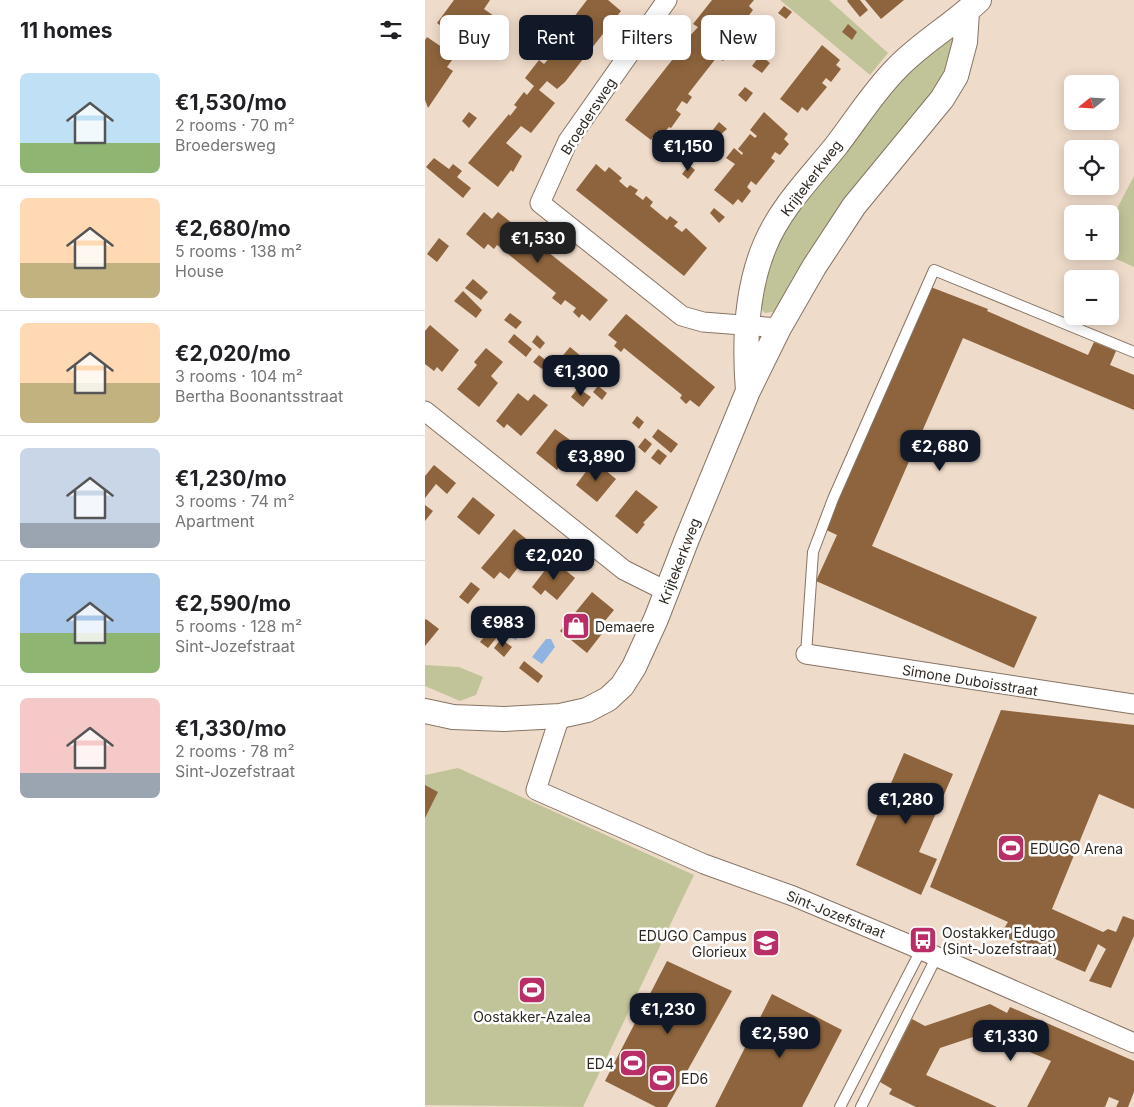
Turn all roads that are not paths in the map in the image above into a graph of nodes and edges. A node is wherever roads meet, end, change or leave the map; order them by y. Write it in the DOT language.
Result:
graph roads {
  1 [pos="666,0"];
  2 [pos="973,6"];
  3 [pos="747,324"];
  4 [pos="779,328"];
  5 [pos="1134,352"];
  6 [pos="748,391"];
  7 [pos="425,411"];
  8 [pos="667,592"];
  9 [pos="806,654"];
  10 [pos="1134,704"];
  11 [pos="425,711"];
  12 [pos="560,716"];
  13 [pos="929,953"];
  14 [pos="1134,1043"];
  15 [pos="840,1107"];
  16 [pos="861,1107"];
  1 -- 3 [label="street, Broedersweg"];
  2 -- 3 [label="street, Krijtekerkweg"];
  2 -- 4 [label="street, Krijtekerkweg"];
  3 -- 4 [label="street, Broedersweg"];
  3 -- 6 [label="street, Krijtekerkweg"];
  4 -- 6 [label="street, Krijtekerkweg"];
  5 -- 9 [label="lane"];
  6 -- 8 [label="street, Krijtekerkweg"];
  7 -- 8 [label="street"];
  8 -- 12 [label="street, Krijtekerkweg"];
  9 -- 10 [label="street, Simone Duboisstraat"];
  11 -- 12 [label="street, Krijtekerkweg"];
  12 -- 13 [label="street, Sint-Jozefstraat"];
  13 -- 14 [label="street, Sint-Jozefstraat"];
  13 -- 15 [label="lane"];
  13 -- 16 [label="lane"];
}
